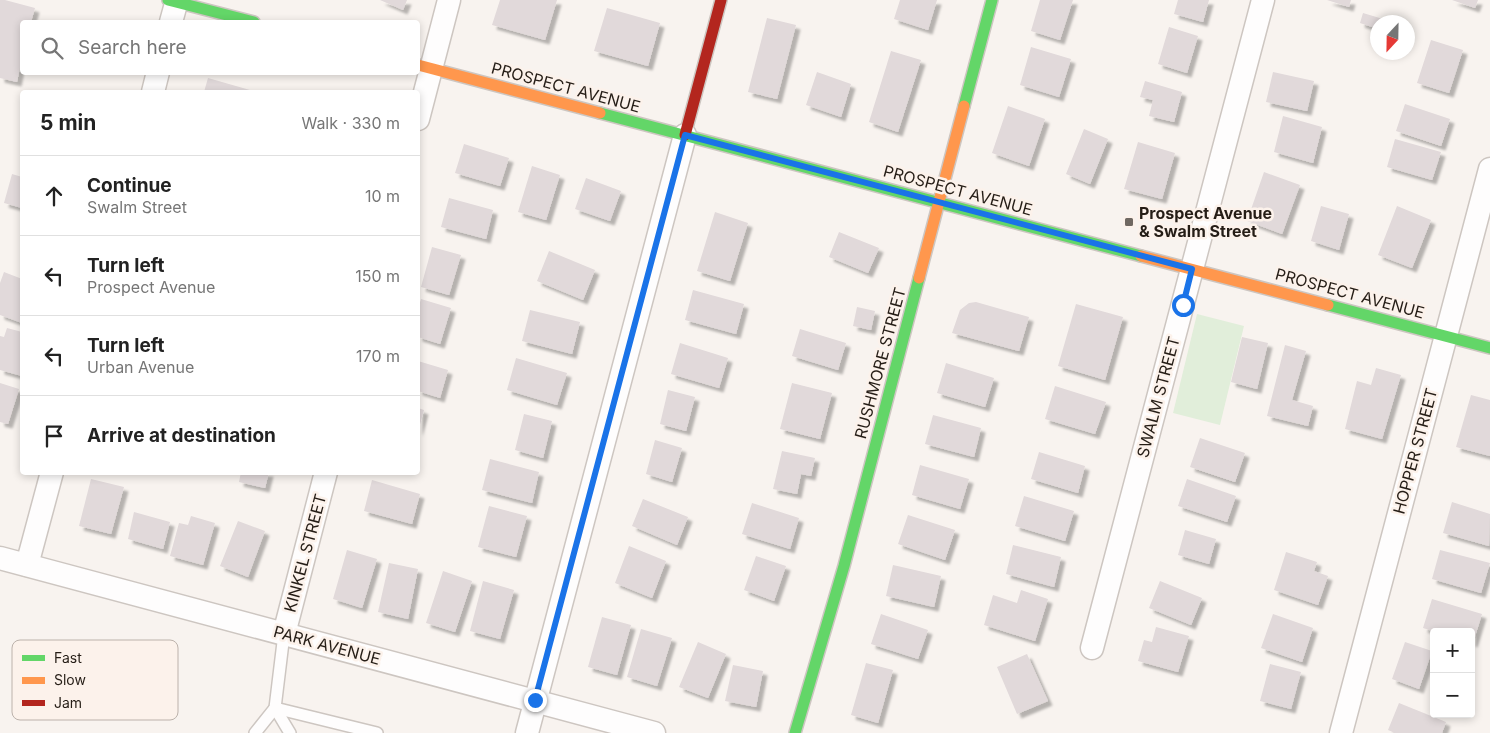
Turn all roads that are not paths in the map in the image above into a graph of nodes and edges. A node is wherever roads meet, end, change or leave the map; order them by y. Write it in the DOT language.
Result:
graph roads {
  1 [pos="449,0"];
  2 [pos="721,0"];
  3 [pos="992,0"];
  4 [pos="1263,0"];
  5 [pos="173,6"];
  6 [pos="244,20"];
  7 [pos="424,66"];
  8 [pos="157,75"];
  9 [pos="153,90"];
  10 [pos="420,101"];
  11 [pos="685,135"];
  12 [pos="1490,169"];
  13 [pos="939,202"];
  14 [pos="1192,269"];
  15 [pos="1446,336"];
  16 [pos="1490,348"];
  17 [pos="51,475"];
  18 [pos="325,475"];
  19 [pos="0,558"];
  20 [pos="27,565"];
  21 [pos="284,634"];
  22 [pos="1092,648"];
  23 [pos="535,700"];
  24 [pos="275,708"];
  25 [pos="255,733"];
  26 [pos="290,733"];
  27 [pos="377,733"];
  28 [pos="526,733"];
  29 [pos="654,733"];
  30 [pos="795,733"];
  31 [pos="1341,733"];
  1 -- 7 [label="street"];
  2 -- 11 [label="main road"];
  3 -- 13 [label="main road, RUSHMORE STREET"];
  4 -- 14 [label="street, SWALM STREET"];
  5 -- 6 [label="main road"];
  7 -- 10 [label="street"];
  7 -- 11 [label="main road, PROSPECT AVENUE"];
  8 -- 9 [label="street"];
  11 -- 13 [label="main road, PROSPECT AVENUE"];
  11 -- 23 [label="street"];
  12 -- 15 [label="street, HOPPER STREET"];
  13 -- 14 [label="main road, PROSPECT AVENUE"];
  13 -- 30 [label="main road, RUSHMORE STREET"];
  14 -- 15 [label="main road, PROSPECT AVENUE"];
  14 -- 22 [label="street, SWALM STREET"];
  15 -- 16 [label="main road, PROSPECT AVENUE"];
  15 -- 31 [label="street, HOPPER STREET"];
  17 -- 20 [label="street"];
  18 -- 21 [label="street, KINKEL STREET"];
  19 -- 20 [label="street, PARK AVENUE"];
  20 -- 21 [label="street, PARK AVENUE"];
  21 -- 23 [label="street, PARK AVENUE"];
  21 -- 24 [label="lane"];
  23 -- 28 [label="street"];
  23 -- 29 [label="street, PARK AVENUE"];
  24 -- 25 [label="lane"];
  24 -- 26 [label="lane"];
  24 -- 27 [label="lane"];
}
